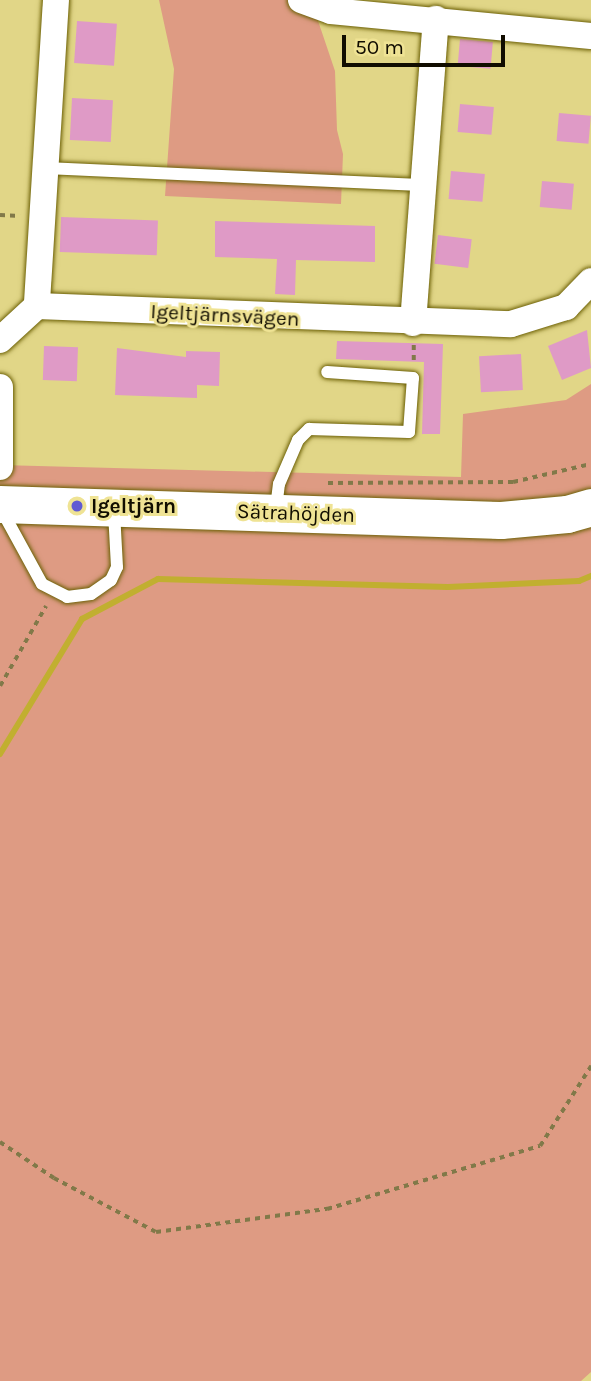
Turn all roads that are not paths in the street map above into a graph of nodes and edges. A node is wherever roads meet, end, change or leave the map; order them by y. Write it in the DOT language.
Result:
graph roads {
  1 [pos="56,0"];
  2 [pos="301,0"];
  3 [pos="436,19"];
  4 [pos="591,36"];
  5 [pos="46,169"];
  6 [pos="420,185"];
  7 [pos="591,281"];
  8 [pos="37,306"];
  9 [pos="413,323"];
  10 [pos="0,340"];
  11 [pos="327,372"];
  12 [pos="0,387"];
  13 [pos="0,467"];
  14 [pos="277,498"];
  15 [pos="0,505"];
  16 [pos="591,507"];
  17 [pos="113,508"];
  1 -- 5 [label="street"];
  2 -- 3 [label="street"];
  3 -- 4 [label="street"];
  3 -- 6 [label="street"];
  5 -- 6 [label="lane"];
  5 -- 8 [label="street"];
  6 -- 9 [label="street"];
  7 -- 9 [label="street, Igeltjärnsvägen"];
  8 -- 9 [label="street, Igeltjärnsvägen"];
  8 -- 10 [label="street"];
  11 -- 14 [label="lane"];
  12 -- 13 [label="street"];
  14 -- 16 [label="street, Sätrahöjden"];
  14 -- 17 [label="street, Sätrahöjden"];
  15 -- 17 [label="street, Sätrahöjden"];
  15 -- 17 [label="lane"];
}
